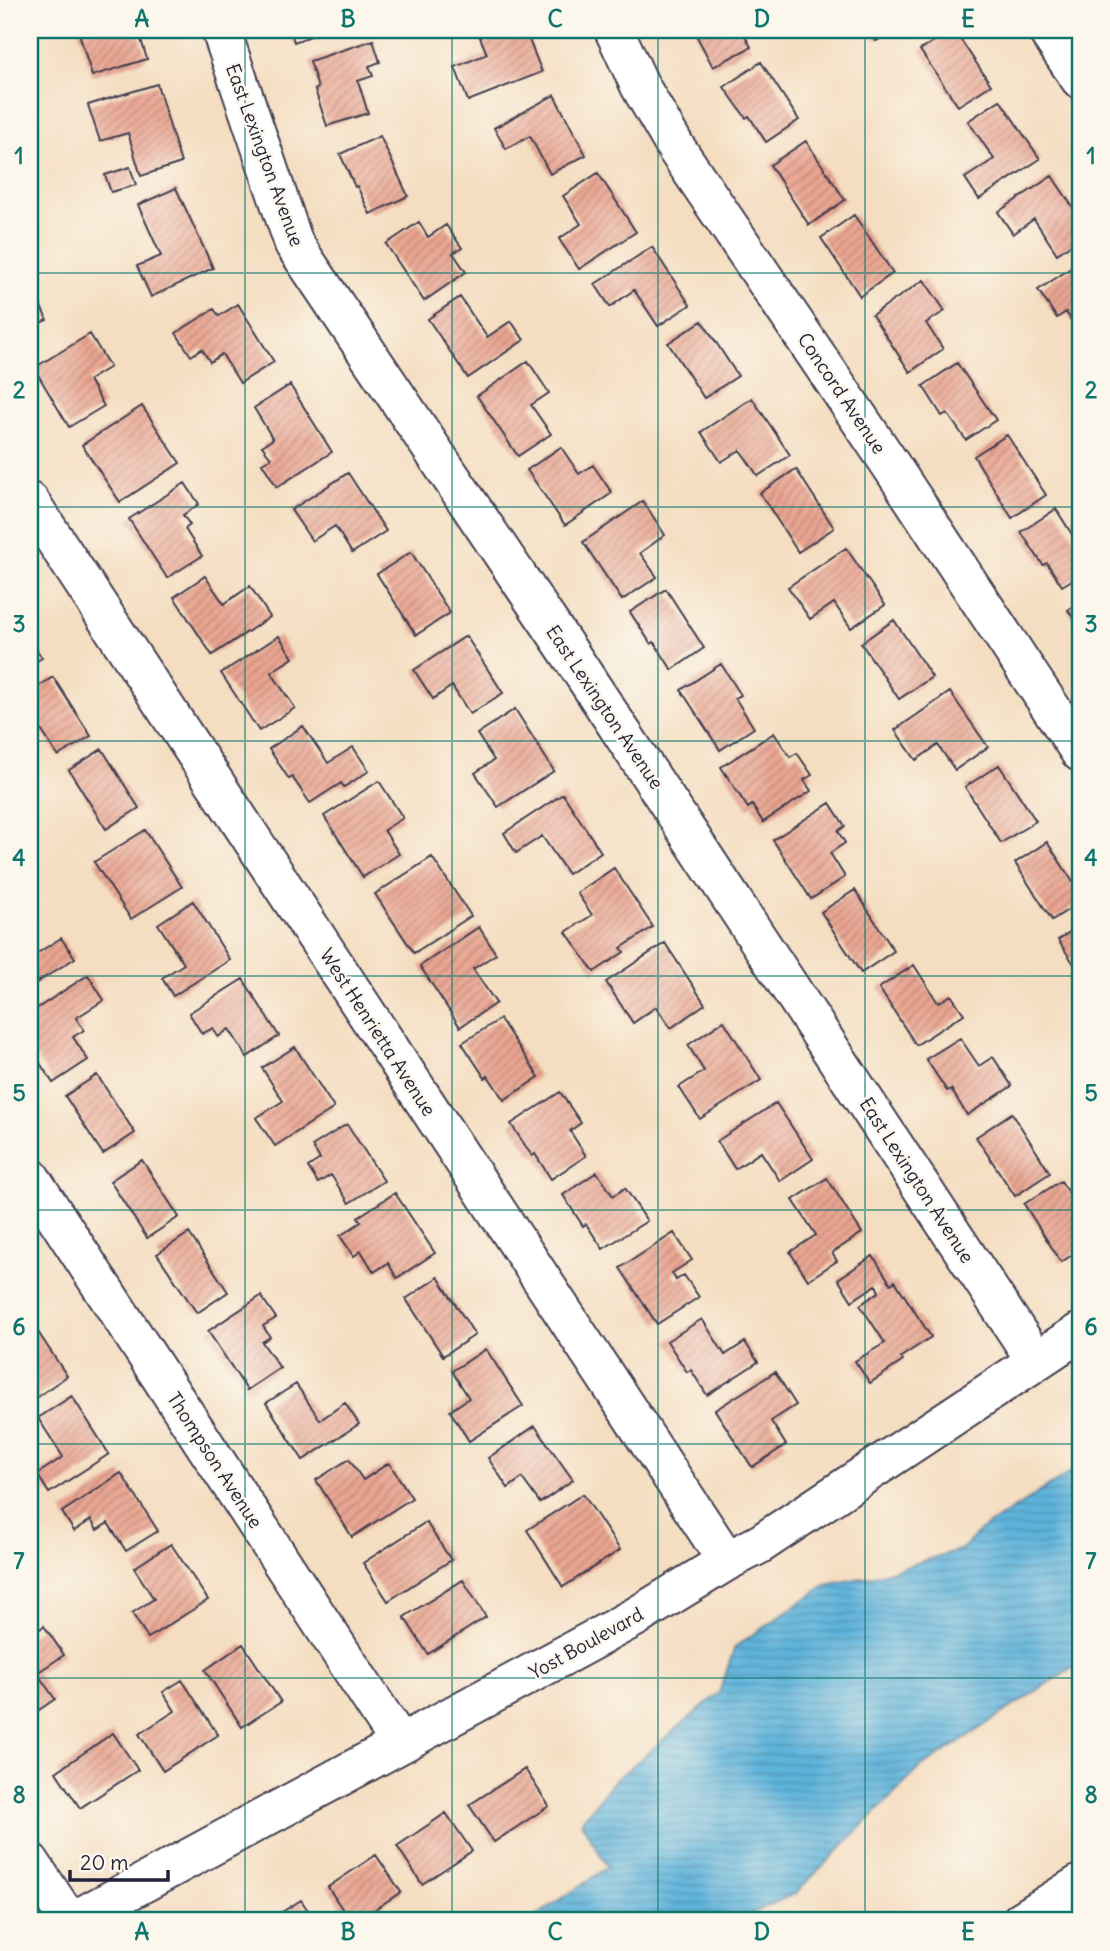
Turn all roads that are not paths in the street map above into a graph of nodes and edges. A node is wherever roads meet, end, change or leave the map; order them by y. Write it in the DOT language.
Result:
graph roads {
  1 [pos="221,30"];
  2 [pos="614,30"];
  3 [pos="1048,30"];
  4 [pos="1080,79"];
  5 [pos="30,502"];
  6 [pos="1080,752"];
  7 [pos="30,1177"];
  8 [pos="1080,1332"];
  9 [pos="1036,1361"];
  10 [pos="727,1561"];
  11 [pos="400,1744"];
  12 [pos="30,1861"];
  13 [pos="1080,1884"];
  14 [pos="71,1921"];
  15 [pos="1021,1921"];
  1 -- 9 [label="street, East Lexington Avenue"];
  2 -- 6 [label="street, Concord Avenue"];
  3 -- 4 [label="street"];
  5 -- 10 [label="street, West Henrietta Avenue"];
  7 -- 11 [label="street, Thompson Avenue"];
  8 -- 9 [label="street, Yost Boulevard"];
  9 -- 10 [label="street, Yost Boulevard"];
  10 -- 11 [label="street, Yost Boulevard"];
  11 -- 14 [label="street, Yost Boulevard"];
  12 -- 14 [label="street"];
  13 -- 15 [label="street"];
}
